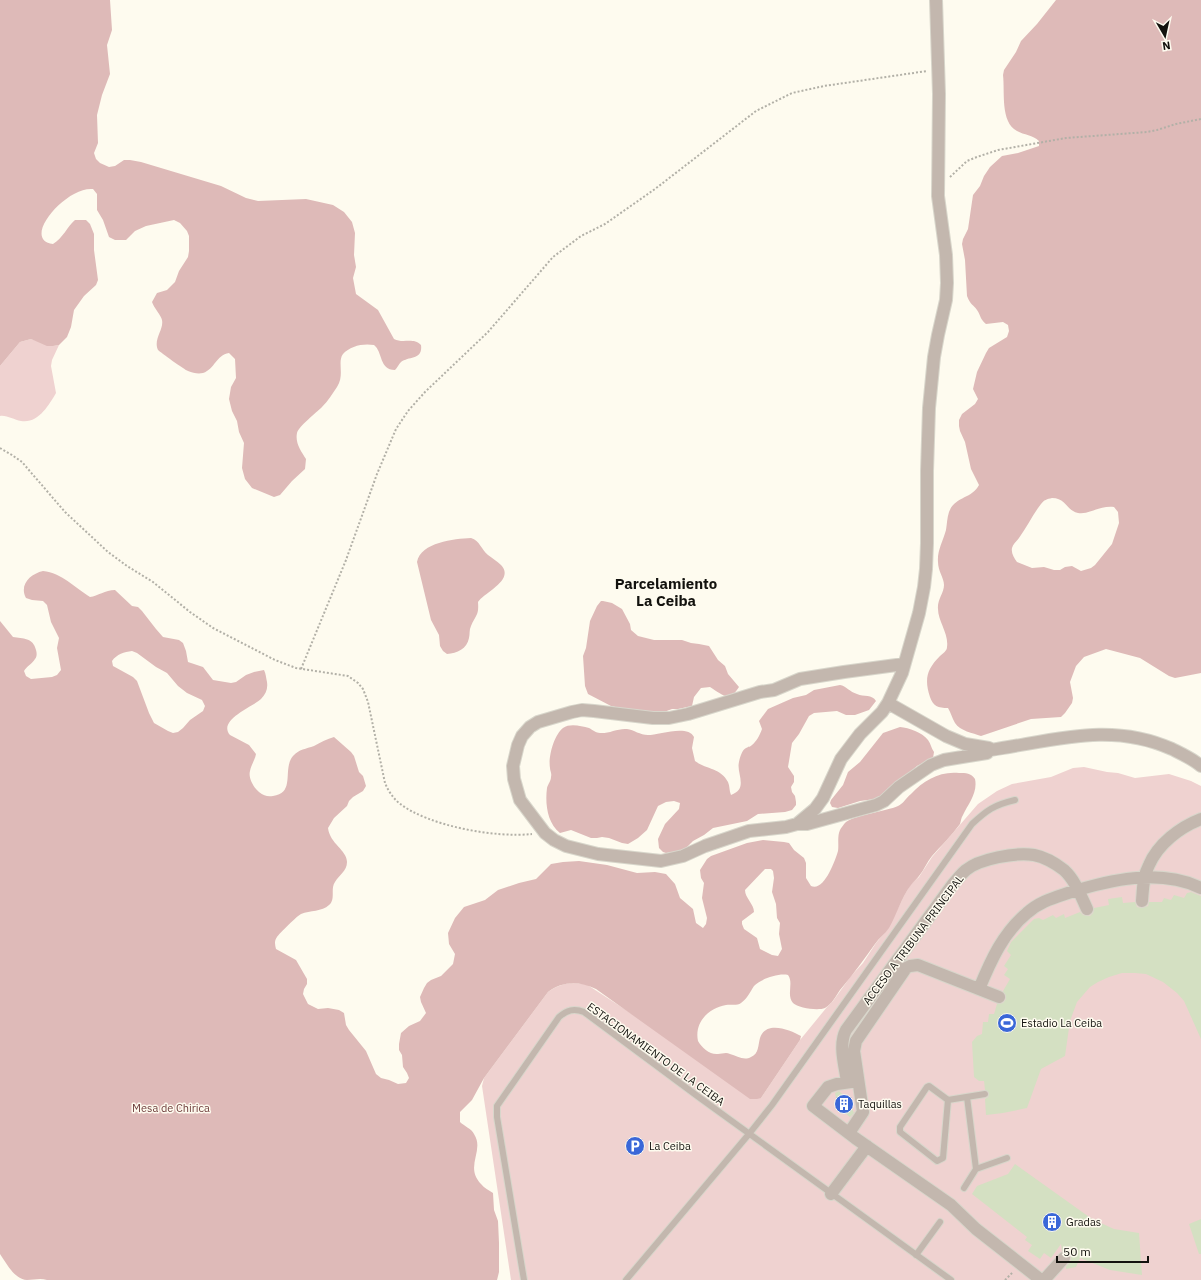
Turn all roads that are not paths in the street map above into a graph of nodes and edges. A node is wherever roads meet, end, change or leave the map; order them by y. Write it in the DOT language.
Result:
graph roads {
  1 [pos="936,0"];
  2 [pos="904,664"];
  3 [pos="888,703"];
  4 [pos="990,750"];
  5 [pos="1201,766"];
  6 [pos="1015,800"];
  7 [pos="1201,819"];
  8 [pos="797,824"];
  9 [pos="1145,878"];
  10 [pos="1201,888"];
  11 [pos="1078,890"];
  12 [pos="1142,901"];
  13 [pos="1087,909"];
  14 [pos="979,989"];
  15 [pos="999,997"];
  16 [pos="853,1082"];
  17 [pos="985,1094"];
  18 [pos="967,1097"];
  19 [pos="948,1100"];
  20 [pos="849,1133"];
  21 [pos="750,1134"];
  22 [pos="867,1146"];
  23 [pos="1006,1158"];
  24 [pos="976,1169"];
  25 [pos="964,1188"];
  26 [pos="831,1194"];
  27 [pos="940,1222"];
  28 [pos="916,1255"];
  29 [pos="1064,1258"];
  30 [pos="524,1280"];
  31 [pos="626,1280"];
  32 [pos="951,1280"];
  33 [pos="1042,1280"];
  1 -- 2 [label="street"];
  2 -- 3 [label="street"];
  2 -- 8 [label="street"];
  3 -- 4 [label="street"];
  3 -- 8 [label="street"];
  4 -- 5 [label="street"];
  4 -- 8 [label="street"];
  6 -- 21 [label="lane"];
  7 -- 9 [label="street"];
  9 -- 10 [label="street"];
  9 -- 11 [label="street"];
  9 -- 12 [label="street"];
  11 -- 13 [label="street, ACCESO A TRIBUNA PRINCIPAL"];
  11 -- 14 [label="street"];
  11 -- 16 [label="street, ACCESO A TRIBUNA PRINCIPAL"];
  14 -- 15 [label="street, ACCESO A TRIBUNA PRINCIPAL"];
  14 -- 16 [label="street, ACCESO A TRIBUNA PRINCIPAL"];
  16 -- 20 [label="street, ACCESO A TRIBUNA PRINCIPAL"];
  16 -- 20 [label="street"];
  17 -- 18 [label="lane"];
  18 -- 19 [label="lane"];
  18 -- 24 [label="lane"];
  19 -- 19 [label="lane"];
  20 -- 22 [label="street"];
  21 -- 26 [label="lane, ESTACIONAMIENTO DE LA CEIBA"];
  21 -- 30 [label="lane, ESTACIONAMIENTO DE LA CEIBA"];
  21 -- 31 [label="lane"];
  22 -- 26 [label="street"];
  22 -- 33 [label="street"];
  23 -- 24 [label="lane"];
  24 -- 25 [label="lane"];
  26 -- 28 [label="lane, ESTACIONAMIENTO DE LA CEIBA"];
  27 -- 28 [label="lane"];
  28 -- 32 [label="lane, ESTACIONAMIENTO DE LA CEIBA"];
  29 -- 33 [label="street"];
}
